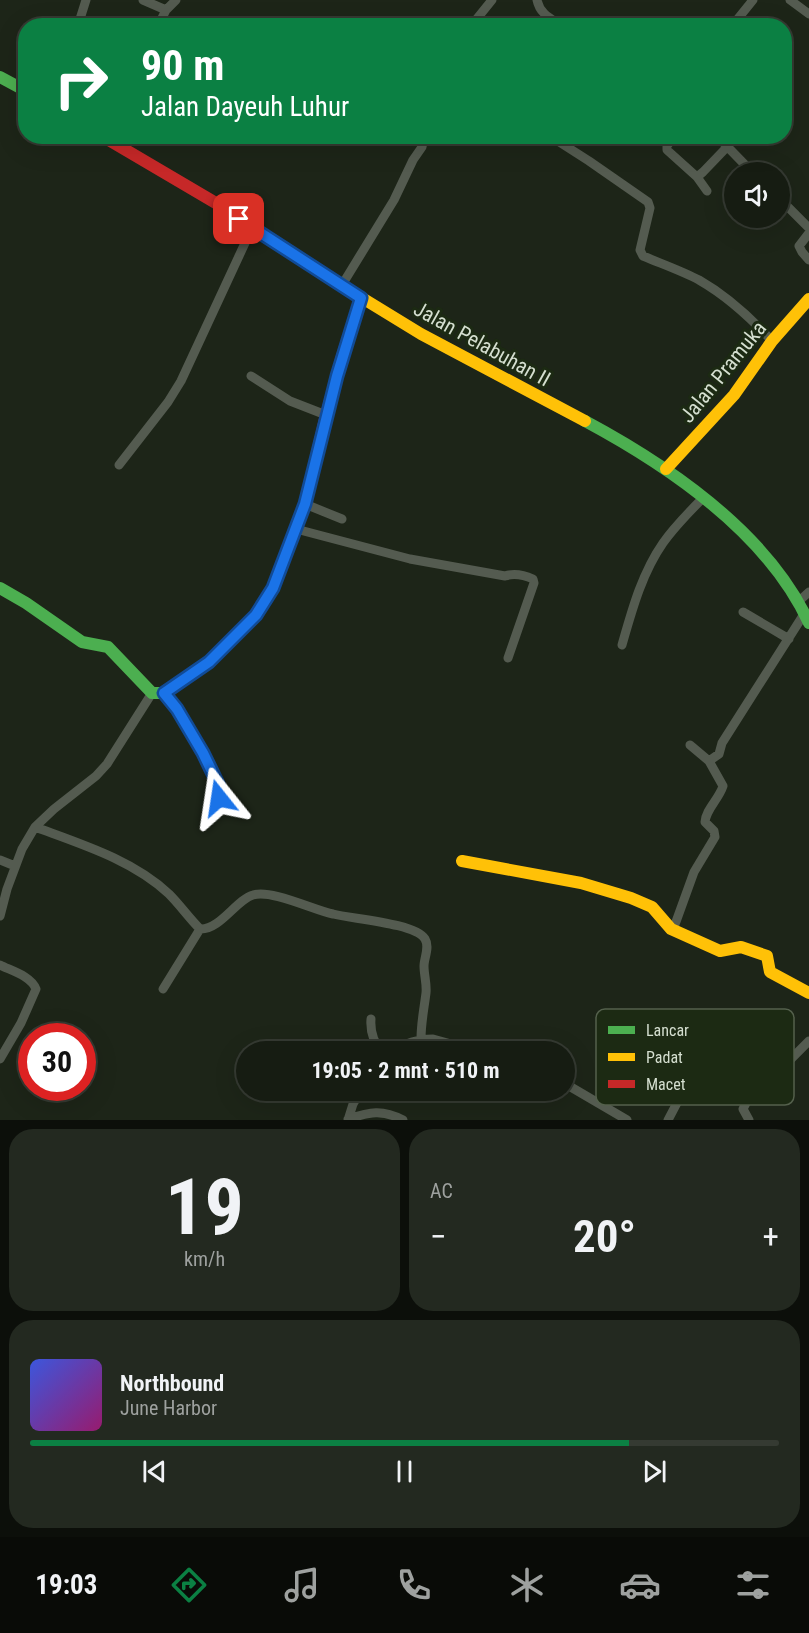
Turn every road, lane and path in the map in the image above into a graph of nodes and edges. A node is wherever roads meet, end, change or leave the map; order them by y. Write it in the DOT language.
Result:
graph roads {
  1 [pos="86,0"];
  2 [pos="143,0"];
  3 [pos="176,0"];
  4 [pos="492,0"];
  5 [pos="537,0"];
  6 [pos="753,0"];
  7 [pos="790,0"];
  8 [pos="166,10"];
  9 [pos="809,14"];
  10 [pos="80,18"];
  11 [pos="162,18"];
  12 [pos="477,18"];
  13 [pos="549,18"];
  14 [pos="738,18"];
  15 [pos="0,77"];
  16 [pos="18,87"];
  17 [pos="116,144"];
  18 [pos="423,144"];
  19 [pos="562,144"];
  20 [pos="668,144"];
  21 [pos="724,144"];
  22 [pos="727,147"];
  23 [pos="742,162"];
  24 [pos="697,177"];
  25 [pos="708,191"];
  26 [pos="790,209"];
  27 [pos="252,228"];
  28 [pos="809,228"];
  29 [pos="809,233"];
  30 [pos="809,260"];
  31 [pos="342,285"];
  32 [pos="361,298"];
  33 [pos="808,302"];
  34 [pos="772,341"];
  35 [pos="251,376"];
  36 [pos="326,415"];
  37 [pos="119,465"];
  38 [pos="666,469"];
  39 [pos="704,498"];
  40 [pos="305,504"];
  41 [pos="342,519"];
  42 [pos="296,529"];
  43 [pos="0,588"];
  44 [pos="809,592"];
  45 [pos="799,601"];
  46 [pos="743,612"];
  47 [pos="807,618"];
  48 [pos="789,639"];
  49 [pos="622,645"];
  50 [pos="508,658"];
  51 [pos="158,693"];
  52 [pos="690,745"];
  53 [pos="709,761"];
  54 [pos="215,810"];
  55 [pos="35,827"];
  56 [pos="0,860"];
  57 [pos="462,861"];
  58 [pos="15,866"];
  59 [pos="4,888"];
  60 [pos="0,916"];
  61 [pos="200,929"];
  62 [pos="674,930"];
  63 [pos="0,965"];
  64 [pos="163,989"];
  65 [pos="809,993"];
  66 [pos="371,1019"];
  67 [pos="426,1039"];
  68 [pos="374,1041"];
  69 [pos="417,1041"];
  70 [pos="434,1041"];
  71 [pos="809,1041"];
  72 [pos="794,1056"];
  73 [pos="0,1059"];
  74 [pos="575,1089"];
  75 [pos="355,1101"];
  76 [pos="596,1102"];
  77 [pos="601,1105"];
  78 [pos="676,1105"];
  79 [pos="744,1105"];
  80 [pos="348,1120"];
  81 [pos="403,1120"];
  82 [pos="627,1120"];
  83 [pos="668,1120"];
  84 [pos="749,1120"];
  1 -- 10 [label="street"];
  2 -- 8 [label="street"];
  3 -- 8 [label="street"];
  4 -- 12 [label="street"];
  5 -- 13 [label="street"];
  6 -- 14 [label="street"];
  7 -- 9 [label="street"];
  8 -- 11 [label="street"];
  15 -- 16 [label="street"];
  17 -- 27 [label="street, Jalan Pelabuhan II"];
  18 -- 31 [label="street"];
  19 -- 34 [label="street"];
  20 -- 24 [label="street"];
  21 -- 22 [label="street"];
  22 -- 23 [label="street"];
  22 -- 24 [label="street"];
  24 -- 25 [label="street"];
  26 -- 28 [label="street"];
  27 -- 31 [label="street, Jalan Pelabuhan II"];
  27 -- 37 [label="street"];
  29 -- 30 [label="street"];
  31 -- 32 [label="street, Jalan Pelabuhan II"];
  32 -- 36 [label="street"];
  32 -- 38 [label="street, Jalan Pelabuhan II"];
  33 -- 34 [label="street, Jalan Pramuka"];
  34 -- 38 [label="street, Jalan Pramuka"];
  35 -- 36 [label="street"];
  36 -- 40 [label="street"];
  38 -- 39 [label="street, Jalan Pelabuhan II"];
  39 -- 45 [label="street, Jalan Pelabuhan II"];
  39 -- 49 [label="street"];
  40 -- 41 [label="street"];
  40 -- 42 [label="street"];
  42 -- 50 [label="street"];
  42 -- 51 [label="street"];
  43 -- 51 [label="street"];
  44 -- 45 [label="street"];
  45 -- 47 [label="street, Jalan Pelabuhan II"];
  46 -- 48 [label="street"];
  47 -- 48 [label="street"];
  48 -- 53 [label="street"];
  51 -- 54 [label="street"];
  51 -- 55 [label="street"];
  52 -- 53 [label="street"];
  53 -- 62 [label="street"];
  55 -- 58 [label="street"];
  55 -- 61 [label="street"];
  56 -- 58 [label="street"];
  57 -- 62 [label="street"];
  58 -- 59 [label="street"];
  59 -- 60 [label="street"];
  61 -- 64 [label="street"];
  61 -- 67 [label="street"];
  62 -- 65 [label="street"];
  63 -- 73 [label="street"];
  66 -- 68 [label="street"];
  67 -- 69 [label="street"];
  67 -- 70 [label="street"];
  71 -- 72 [label="street"];
  74 -- 76 [label="street"];
  75 -- 80 [label="street"];
  77 -- 82 [label="street"];
  78 -- 83 [label="street"];
  79 -- 84 [label="street"];
  80 -- 81 [label="street"];
}
